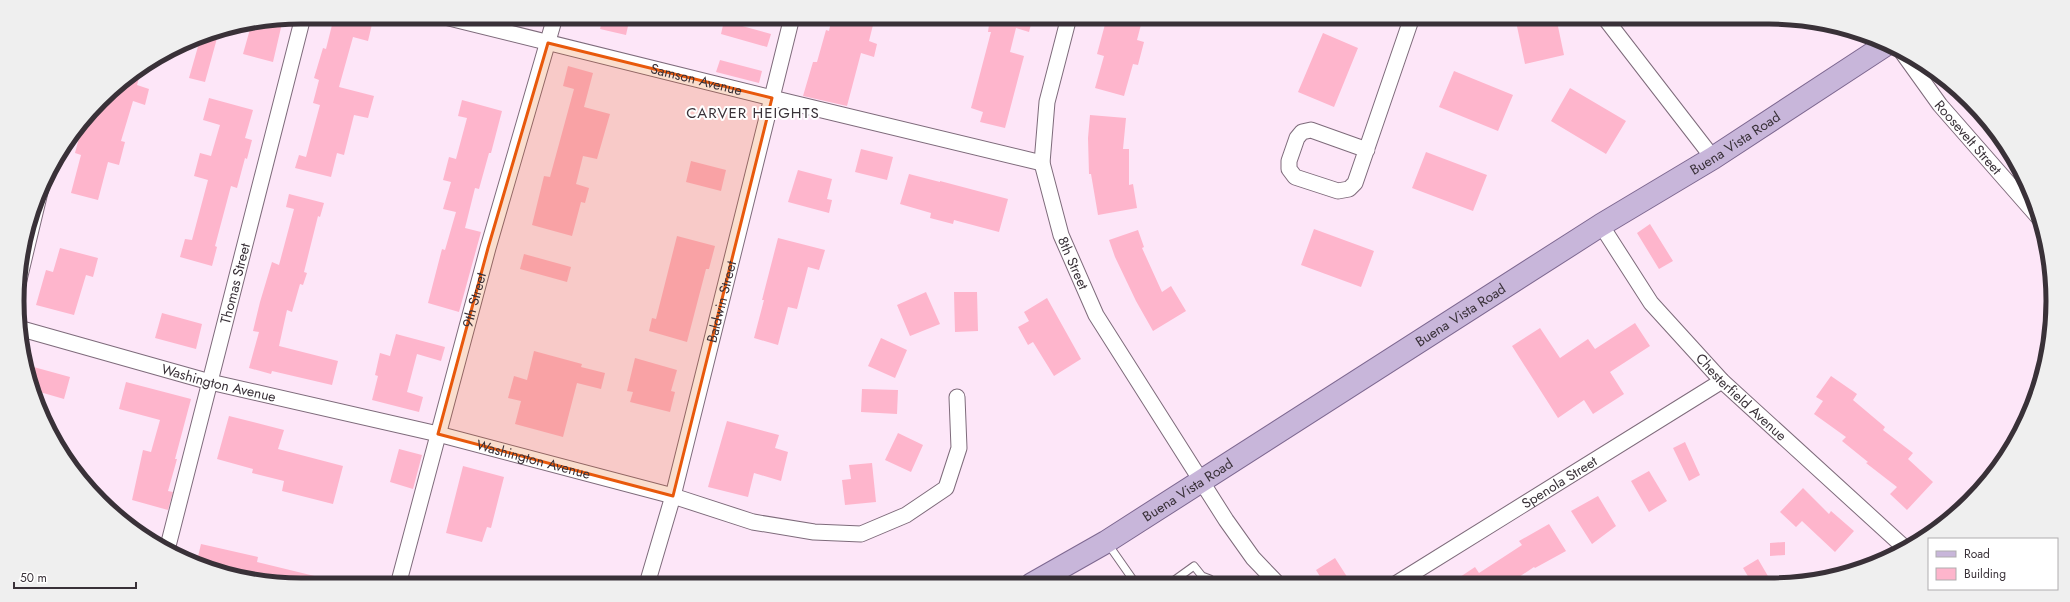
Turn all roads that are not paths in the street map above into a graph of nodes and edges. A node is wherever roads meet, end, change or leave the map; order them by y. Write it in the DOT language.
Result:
graph roads {
  1 [pos="301,24"];
  2 [pos="473,24"];
  3 [pos="553,24"];
  4 [pos="790,24"];
  5 [pos="1067,24"];
  6 [pos="1410,24"];
  7 [pos="1609,24"];
  8 [pos="548,43"];
  9 [pos="1881,48"];
  10 [pos="1909,62"];
  11 [pos="772,98"];
  12 [pos="1367,150"];
  13 [pos="1713,158"];
  14 [pos="1042,162"];
  15 [pos="2029,207"];
  16 [pos="1601,225"];
  17 [pos="26,329"];
  18 [pos="1722,381"];
  19 [pos="210,382"];
  20 [pos="957,397"];
  21 [pos="438,434"];
  22 [pos="1203,481"];
  23 [pos="673,496"];
  24 [pos="1106,542"];
  25 [pos="168,544"];
  26 [pos="1901,544"];
  27 [pos="400,578"];
  28 [pos="649,578"];
  29 [pos="1043,578"];
  30 [pos="1132,578"];
  31 [pos="1177,578"];
  32 [pos="1202,578"];
  33 [pos="1272,578"];
  34 [pos="1405,578"];
  1 -- 19 [label="street, Thomas Street"];
  2 -- 8 [label="street, Samson Avenue"];
  3 -- 8 [label="street, 9th Street"];
  4 -- 11 [label="street, Baldwin Street"];
  5 -- 14 [label="street, 8th Street"];
  6 -- 12 [label="street"];
  7 -- 13 [label="street"];
  8 -- 11 [label="street, Samson Avenue"];
  8 -- 21 [label="street, 9th Street"];
  9 -- 13 [label="main road, Buena Vista Road"];
  10 -- 15 [label="street, Roosevelt Street"];
  11 -- 14 [label="street, Samson Avenue"];
  11 -- 23 [label="street, Baldwin Street"];
  12 -- 12 [label="street"];
  13 -- 16 [label="main road, Buena Vista Road"];
  14 -- 22 [label="street, 8th Street"];
  16 -- 18 [label="street, Chesterfield Avenue"];
  16 -- 22 [label="main road, Buena Vista Road"];
  17 -- 19 [label="street, Washington Avenue"];
  18 -- 26 [label="street, Chesterfield Avenue"];
  18 -- 34 [label="street, Spenola Street"];
  19 -- 21 [label="street, Washington Avenue"];
  19 -- 25 [label="street, Thomas Street"];
  20 -- 23 [label="street, Washington Avenue"];
  21 -- 23 [label="street, Washington Avenue"];
  21 -- 27 [label="street, 9th Street"];
  22 -- 24 [label="main road, Buena Vista Road"];
  22 -- 33 [label="street, 8th Street"];
  23 -- 28 [label="street, Baldwin Street"];
  24 -- 29 [label="main road, Buena Vista Road"];
  24 -- 30 [label="lane"];
  31 -- 32 [label="lane"];
}
